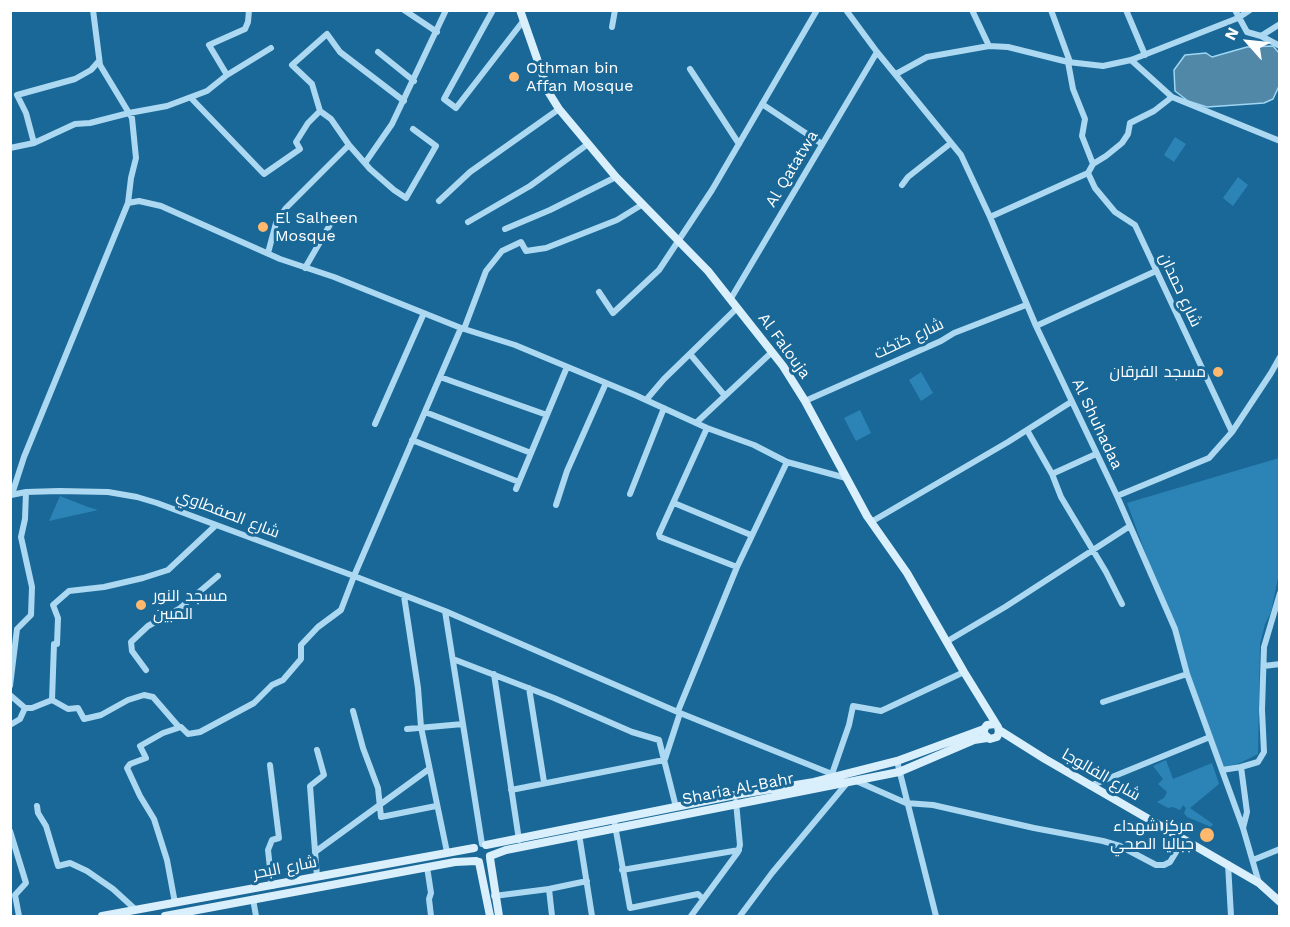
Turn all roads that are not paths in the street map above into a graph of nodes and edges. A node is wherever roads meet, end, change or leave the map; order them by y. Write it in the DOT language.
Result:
graph roads {
  1 [pos="93,10"];
  2 [pos="249,10"];
  3 [pos="446,10"];
  4 [pos="493,10"];
  5 [pos="520,10"];
  6 [pos="615,10"];
  7 [pos="818,10"];
  8 [pos="846,10"];
  9 [pos="972,10"];
  10 [pos="1051,10"];
  11 [pos="1126,10"];
  12 [pos="1235,10"];
  13 [pos="1250,10"];
  14 [pos="404,11"];
  15 [pos="1238,18"];
  16 [pos="524,20"];
  17 [pos="1280,24"];
  18 [pos="612,27"];
  19 [pos="436,32"];
  20 [pos="1261,36"];
  21 [pos="989,46"];
  22 [pos="1280,46"];
  23 [pos="271,48"];
  24 [pos="378,52"];
  25 [pos="877,52"];
  26 [pos="1145,55"];
  27 [pos="1131,60"];
  28 [pos="99,61"];
  29 [pos="1069,62"];
  30 [pos="690,69"];
  31 [pos="896,74"];
  32 [pos="226,75"];
  33 [pos="414,81"];
  34 [pos="1172,97"];
  35 [pos="191,98"];
  36 [pos="404,101"];
  37 [pos="762,104"];
  38 [pos="559,109"];
  39 [pos="320,111"];
  40 [pos="129,112"];
  41 [pos="413,129"];
  42 [pos="1280,141"];
  43 [pos="951,142"];
  44 [pos="34,143"];
  45 [pos="588,144"];
  46 [pos="739,144"];
  47 [pos="822,144"];
  48 [pos="349,145"];
  49 [pos="10,148"];
  50 [pos="365,163"];
  51 [pos="1093,164"];
  52 [pos="1088,173"];
  53 [pos="616,177"];
  54 [pos="902,185"];
  55 [pos="439,201"];
  56 [pos="128,203"];
  57 [pos="643,204"];
  58 [pos="990,217"];
  59 [pos="468,222"];
  60 [pos="331,223"];
  61 [pos="505,229"];
  62 [pos="679,242"];
  63 [pos="268,253"];
  64 [pos="305,268"];
  65 [pos="1156,271"];
  66 [pos="599,292"];
  67 [pos="730,300"];
  68 [pos="1026,305"];
  69 [pos="737,308"];
  70 [pos="424,313"];
  71 [pos="1036,326"];
  72 [pos="462,329"];
  73 [pos="772,352"];
  74 [pos="690,354"];
  75 [pos="1280,357"];
  76 [pos="567,367"];
  77 [pos="440,377"];
  78 [pos="606,383"];
  79 [pos="725,396"];
  80 [pos="646,400"];
  81 [pos="805,401"];
  82 [pos="1071,402"];
  83 [pos="664,408"];
  84 [pos="425,412"];
  85 [pos="547,415"];
  86 [pos="697,423"];
  87 [pos="375,424"];
  88 [pos="707,428"];
  89 [pos="1027,430"];
  90 [pos="1232,432"];
  91 [pos="412,440"];
  92 [pos="531,453"];
  93 [pos="1096,454"];
  94 [pos="787,462"];
  95 [pos="1052,474"];
  96 [pos="846,478"];
  97 [pos="26,492"];
  98 [pos="630,494"];
  99 [pos="11,495"];
  100 [pos="1117,496"];
  101 [pos="674,503"];
  102 [pos="556,505"];
  103 [pos="871,522"];
  104 [pos="215,526"];
  105 [pos="1130,526"];
  106 [pos="752,535"];
  107 [pos="1093,549"];
  108 [pos="737,567"];
  109 [pos="218,576"];
  110 [pos="354,576"];
  111 [pos="1280,593"];
  112 [pos="404,596"];
  113 [pos="1122,604"];
  114 [pos="445,611"];
  115 [pos="946,642"];
  116 [pos="453,659"];
  117 [pos="1280,664"];
  118 [pos="1264,666"];
  119 [pos="146,670"];
  120 [pos="964,672"];
  121 [pos="494,674"];
  122 [pos="1187,674"];
  123 [pos="10,686"];
  124 [pos="529,688"];
  125 [pos="10,695"];
  126 [pos="52,700"];
  127 [pos="1103,702"];
  128 [pos="25,708"];
  129 [pos="353,711"];
  130 [pos="679,712"];
  131 [pos="463,724"];
  132 [pos="10,725"];
  133 [pos="179,727"];
  134 [pos="421,727"];
  135 [pos="997,727"];
  136 [pos="407,729"];
  137 [pos="986,733"];
  138 [pos="1210,737"];
  139 [pos="317,750"];
  140 [pos="664,760"];
  141 [pos="897,761"];
  142 [pos="270,765"];
  143 [pos="1241,767"];
  144 [pos="429,769"];
  145 [pos="1222,770"];
  146 [pos="899,772"];
  147 [pos="832,776"];
  148 [pos="850,780"];
  149 [pos="544,782"];
  150 [pos="1090,786"];
  151 [pos="511,790"];
  152 [pos="736,800"];
  153 [pos="906,803"];
  154 [pos="379,805"];
  155 [pos="38,806"];
  156 [pos="436,806"];
  157 [pos="676,807"];
  158 [pos="614,824"];
  159 [pos="1243,828"];
  160 [pos="10,831"];
  161 [pos="578,831"];
  162 [pos="1184,839"];
  163 [pos="519,840"];
  164 [pos="481,846"];
  165 [pos="1280,849"];
  166 [pos="739,850"];
  167 [pos="315,852"];
  168 [pos="447,852"];
  169 [pos="490,857"];
  170 [pos="1253,860"];
  171 [pos="478,862"];
  172 [pos="1228,864"];
  173 [pos="58,866"];
  174 [pos="427,867"];
  175 [pos="50,870"];
  176 [pos="622,870"];
  177 [pos="317,877"];
  178 [pos="586,881"];
  179 [pos="1259,883"];
  180 [pos="272,886"];
  181 [pos="549,889"];
  182 [pos="494,896"];
  183 [pos="703,898"];
  184 [pos="253,899"];
  185 [pos="1280,902"];
  186 [pos="175,903"];
  187 [pos="136,910"];
  188 [pos="19,916"];
  189 [pos="102,916"];
  190 [pos="165,916"];
  191 [pos="256,916"];
  192 [pos="431,916"];
  193 [pos="490,916"];
  194 [pos="499,916"];
  195 [pos="552,916"];
  196 [pos="592,916"];
  197 [pos="691,916"];
  198 [pos="740,916"];
  199 [pos="936,916"];
  200 [pos="1231,916"];
  1 -- 28 [label="street"];
  2 -- 32 [label="street"];
  3 -- 19 [label="street"];
  4 -- 16 [label="street"];
  5 -- 16 [label="main road, Al Falouja"];
  6 -- 18 [label="street"];
  7 -- 37 [label="street"];
  8 -- 25 [label="street, Al Shuhadaa"];
  9 -- 21 [label="street"];
  10 -- 29 [label="street"];
  11 -- 26 [label="street"];
  12 -- 15 [label="street"];
  13 -- 15 [label="street"];
  14 -- 19 [label="street"];
  15 -- 20 [label="street"];
  15 -- 26 [label="street"];
  16 -- 38 [label="main road, Al Falouja"];
  17 -- 20 [label="street"];
  19 -- 33 [label="street"];
  20 -- 22 [label="street"];
  21 -- 29 [label="street"];
  21 -- 31 [label="street"];
  23 -- 32 [label="street"];
  24 -- 33 [label="street"];
  25 -- 31 [label="street, Al Shuhadaa"];
  25 -- 47 [label="street, Al Qatatwa"];
  26 -- 27 [label="street"];
  27 -- 29 [label="street"];
  27 -- 34 [label="street"];
  28 -- 40 [label="street"];
  28 -- 44 [label="street"];
  29 -- 51 [label="street"];
  30 -- 46 [label="street"];
  31 -- 43 [label="street, Al Shuhadaa"];
  32 -- 35 [label="street"];
  33 -- 36 [label="street"];
  34 -- 42 [label="street"];
  34 -- 51 [label="street"];
  35 -- 39 [label="street"];
  35 -- 40 [label="street"];
  36 -- 39 [label="street"];
  36 -- 50 [label="street"];
  37 -- 46 [label="street"];
  37 -- 47 [label="street"];
  38 -- 45 [label="main road, Al Falouja"];
  38 -- 55 [label="street"];
  39 -- 48 [label="street"];
  40 -- 44 [label="street"];
  40 -- 56 [label="street"];
  41 -- 50 [label="street"];
  43 -- 54 [label="street"];
  43 -- 58 [label="street, Al Shuhadaa"];
  44 -- 49 [label="street"];
  45 -- 53 [label="main road, Al Falouja"];
  45 -- 59 [label="street"];
  46 -- 62 [label="street"];
  47 -- 67 [label="street, Al Qatatwa"];
  48 -- 50 [label="street"];
  48 -- 63 [label="street"];
  51 -- 52 [label="street"];
  52 -- 58 [label="street"];
  52 -- 65 [label="street, شارع حمدان"];
  53 -- 57 [label="main road, Al Falouja"];
  53 -- 61 [label="street"];
  56 -- 63 [label="street"];
  56 -- 99 [label="street"];
  57 -- 62 [label="main road, Al Falouja"];
  57 -- 72 [label="street"];
  58 -- 68 [label="street, Al Shuhadaa"];
  60 -- 64 [label="street"];
  62 -- 66 [label="street"];
  62 -- 67 [label="main road, Al Falouja"];
  63 -- 64 [label="street"];
  64 -- 70 [label="street"];
  65 -- 71 [label="street"];
  65 -- 90 [label="street, شارع حمدان"];
  67 -- 69 [label="main road, Al Falouja"];
  68 -- 71 [label="street, Al Shuhadaa"];
  68 -- 81 [label="street, شارع كتكت"];
  69 -- 73 [label="main road, Al Falouja"];
  69 -- 74 [label="street"];
  70 -- 72 [label="street"];
  70 -- 87 [label="street"];
  71 -- 82 [label="street, Al Shuhadaa"];
  72 -- 76 [label="street"];
  72 -- 77 [label="street"];
  73 -- 79 [label="street"];
  73 -- 81 [label="main road, Al Falouja"];
  74 -- 79 [label="street"];
  74 -- 80 [label="street"];
  75 -- 90 [label="street"];
  76 -- 78 [label="street"];
  76 -- 85 [label="street"];
  77 -- 84 [label="street"];
  77 -- 85 [label="street"];
  78 -- 80 [label="street"];
  78 -- 102 [label="street"];
  79 -- 86 [label="street"];
  80 -- 83 [label="street"];
  81 -- 96 [label="main road, Al Falouja"];
  82 -- 89 [label="street"];
  82 -- 93 [label="street, Al Shuhadaa"];
  83 -- 86 [label="street"];
  83 -- 98 [label="street"];
  84 -- 91 [label="street"];
  84 -- 92 [label="street"];
  85 -- 92 [label="street"];
  86 -- 88 [label="street"];
  88 -- 94 [label="street"];
  88 -- 101 [label="street"];
  89 -- 95 [label="street"];
  89 -- 103 [label="street"];
  90 -- 100 [label="street"];
  91 -- 92 [label="street"];
  91 -- 110 [label="street"];
  93 -- 95 [label="street"];
  93 -- 100 [label="street, Al Shuhadaa"];
  94 -- 96 [label="street"];
  94 -- 108 [label="street"];
  95 -- 107 [label="street"];
  96 -- 103 [label="main road, Al Falouja"];
  97 -- 99 [label="street, شارع الصفطاوي"];
  97 -- 104 [label="street, شارع الصفطاوي"];
  97 -- 123 [label="street"];
  100 -- 105 [label="street, Al Shuhadaa"];
  101 -- 106 [label="street"];
  101 -- 108 [label="street"];
  103 -- 115 [label="main road, Al Falouja"];
  104 -- 110 [label="street, شارع الصفطاوي"];
  104 -- 126 [label="street"];
  105 -- 107 [label="street"];
  105 -- 122 [label="street, Al Shuhadaa"];
  107 -- 113 [label="street"];
  107 -- 115 [label="street"];
  108 -- 130 [label="street"];
  109 -- 119 [label="street"];
  110 -- 112 [label="street, شارع الصفطاوي"];
  110 -- 133 [label="street"];
  111 -- 118 [label="street"];
  112 -- 114 [label="street, شارع الصفطاوي"];
  112 -- 134 [label="street"];
  114 -- 116 [label="street"];
  114 -- 130 [label="street, شارع الصفطاوي"];
  115 -- 120 [label="main road, Al Falouja"];
  116 -- 121 [label="street"];
  116 -- 131 [label="street"];
  117 -- 118 [label="street"];
  118 -- 143 [label="street"];
  120 -- 135 [label="main road, Al Falouja"];
  120 -- 147 [label="street"];
  121 -- 124 [label="street"];
  121 -- 151 [label="street"];
  122 -- 127 [label="street"];
  122 -- 138 [label="street, Al Shuhadaa"];
  124 -- 140 [label="street"];
  124 -- 149 [label="street"];
  125 -- 128 [label="street"];
  126 -- 128 [label="street"];
  126 -- 133 [label="street"];
  128 -- 132 [label="street"];
  129 -- 154 [label="street"];
  130 -- 140 [label="street"];
  130 -- 147 [label="street, شارع الصفطاوي"];
  131 -- 134 [label="street"];
  131 -- 164 [label="street"];
  133 -- 186 [label="street"];
  134 -- 136 [label="street"];
  134 -- 144 [label="street"];
  135 -- 137 [label="main road"];
  135 -- 137 [label="main road"];
  135 -- 150 [label="main road, شارع الفالوجا"];
  137 -- 141 [label="main road, Sharia Al-Bahr"];
  137 -- 146 [label="main road, Sharia Al-Bahr"];
  138 -- 145 [label="street, Al Shuhadaa"];
  138 -- 150 [label="street"];
  139 -- 167 [label="street"];
  140 -- 149 [label="street"];
  140 -- 157 [label="street"];
  141 -- 146 [label="street"];
  141 -- 148 [label="main road, Sharia Al-Bahr"];
  142 -- 180 [label="street"];
  143 -- 145 [label="street"];
  143 -- 159 [label="street"];
  144 -- 154 [label="street"];
  144 -- 156 [label="street"];
  145 -- 159 [label="street, Al Shuhadaa"];
  146 -- 148 [label="main road, Sharia Al-Bahr"];
  146 -- 153 [label="street"];
  147 -- 148 [label="main road, Sharia Al-Bahr"];
  147 -- 152 [label="main road, Sharia Al-Bahr"];
  148 -- 152 [label="main road, Sharia Al-Bahr"];
  148 -- 153 [label="street"];
  148 -- 198 [label="street"];
  149 -- 151 [label="street"];
  150 -- 162 [label="main road, شارع الفالوجا"];
  151 -- 163 [label="street"];
  152 -- 157 [label="main road, Sharia Al-Bahr"];
  152 -- 158 [label="main road, Sharia Al-Bahr"];
  152 -- 166 [label="street"];
  153 -- 162 [label="street"];
  153 -- 199 [label="street"];
  154 -- 156 [label="street"];
  154 -- 167 [label="street"];
  155 -- 173 [label="street"];
  156 -- 168 [label="street"];
  157 -- 158 [label="main road, Sharia Al-Bahr"];
  158 -- 161 [label="main road, Sharia Al-Bahr"];
  158 -- 176 [label="street"];
  159 -- 170 [label="street, Al Shuhadaa"];
  160 -- 188 [label="street"];
  161 -- 163 [label="main road, Sharia Al-Bahr"];
  161 -- 169 [label="main road, Sharia Al-Bahr"];
  161 -- 178 [label="street"];
  162 -- 172 [label="main road, شارع الفالوجا"];
  163 -- 164 [label="main road, Sharia Al-Bahr"];
  164 -- 168 [label="main road, شارع البحر"];
  164 -- 169 [label="main road"];
  164 -- 171 [label="main road"];
  165 -- 170 [label="street"];
  166 -- 176 [label="street"];
  166 -- 183 [label="street"];
  167 -- 177 [label="street"];
  168 -- 177 [label="main road, شارع البحر"];
  169 -- 171 [label="main road"];
  169 -- 182 [label="main road"];
  170 -- 179 [label="street, Al Shuhadaa"];
  171 -- 174 [label="main road, شارع البحر"];
  171 -- 193 [label="main road"];
  172 -- 179 [label="main road, شارع الفالوجا"];
  172 -- 200 [label="street"];
  173 -- 175 [label="street"];
  173 -- 187 [label="street"];
  174 -- 184 [label="main road, شارع البحر"];
  174 -- 192 [label="street"];
  176 -- 183 [label="street"];
  177 -- 180 [label="main road, شارع البحر"];
  178 -- 181 [label="street"];
  178 -- 196 [label="street"];
  179 -- 185 [label="main road, شارع الفالوجا"];
  180 -- 186 [label="main road, شارع البحر"];
  181 -- 182 [label="street"];
  181 -- 195 [label="street"];
  182 -- 194 [label="main road"];
  183 -- 197 [label="street"];
  184 -- 190 [label="main road, شارع البحر"];
  184 -- 191 [label="street"];
  186 -- 187 [label="main road, شارع البحر"];
  187 -- 189 [label="main road, شارع البحر"];
}
